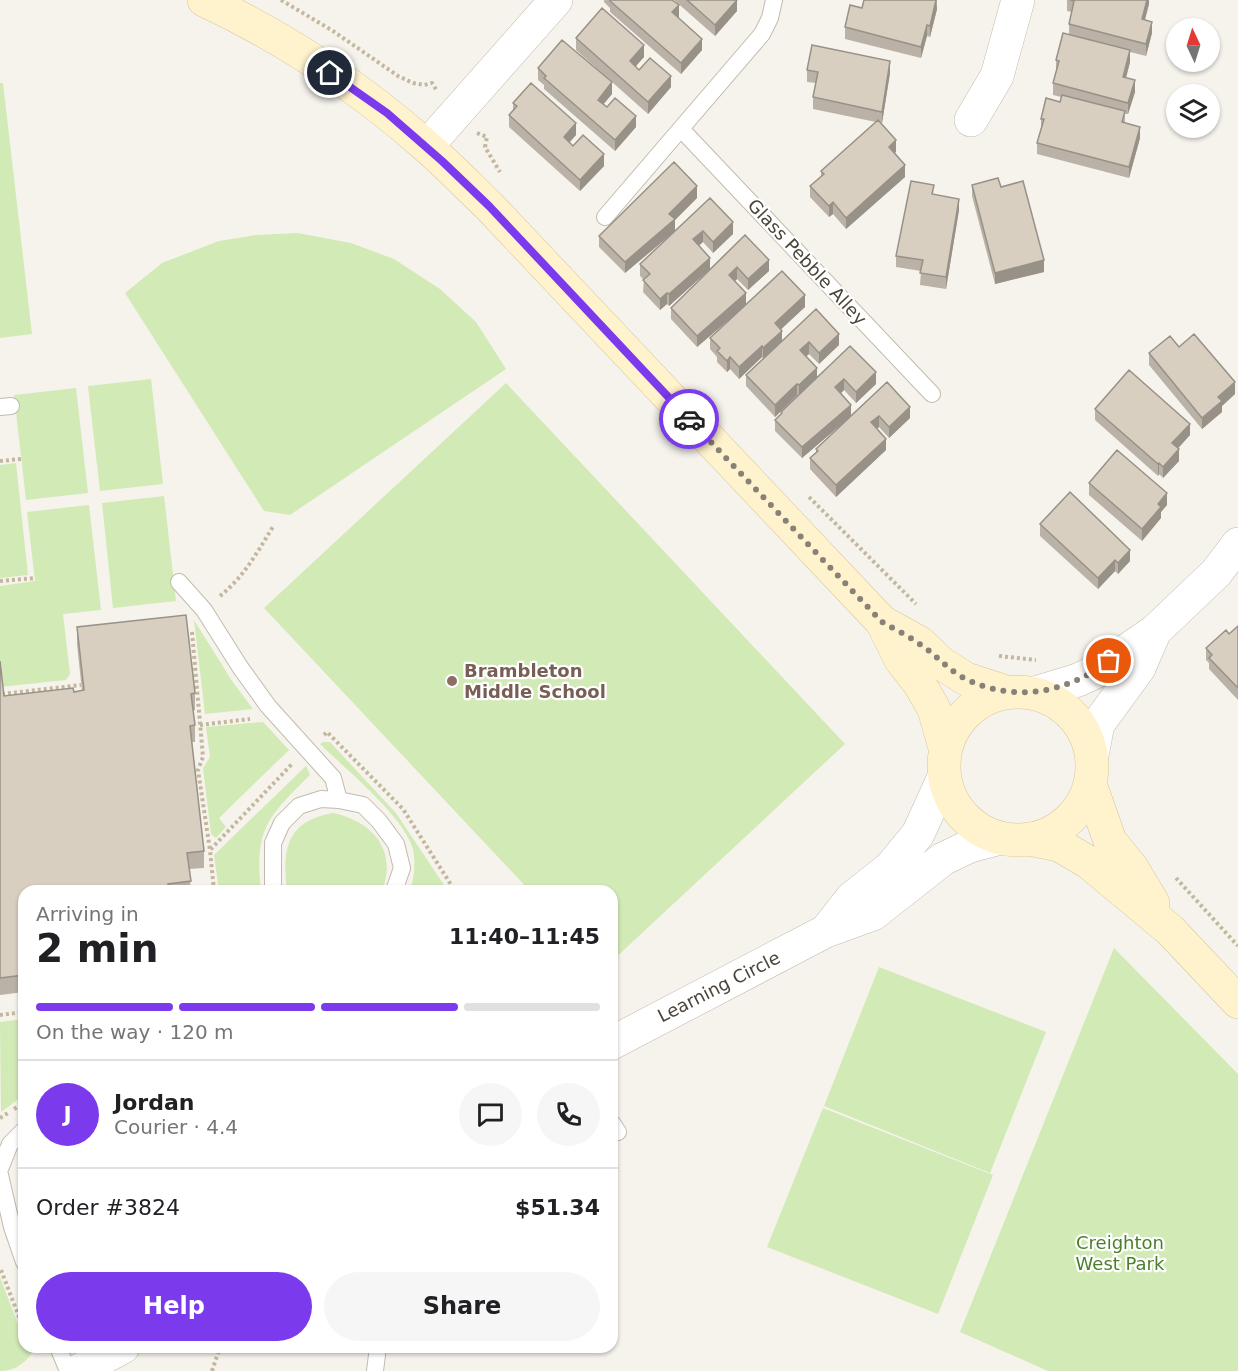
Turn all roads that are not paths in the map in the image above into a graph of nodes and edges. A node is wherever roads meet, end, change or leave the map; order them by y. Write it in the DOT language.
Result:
graph roads {
  1 [pos="204,0"];
  2 [pos="556,0"];
  3 [pos="774,0"];
  4 [pos="1018,0"];
  5 [pos="971,120"];
  6 [pos="681,129"];
  7 [pos="427,146"];
  8 [pos="605,217"];
  9 [pos="932,394"];
  10 [pos="1238,544"];
  11 [pos="179,582"];
  12 [pos="882,622"];
  13 [pos="1155,632"];
  14 [pos="1021,693"];
  15 [pos="944,763"];
  16 [pos="1091,769"];
  17 [pos="339,800"];
  18 [pos="1014,839"];
  19 [pos="273,885"];
  20 [pos="396,885"];
  21 [pos="1170,930"];
  22 [pos="826,931"];
  23 [pos="1238,1002"];
  24 [pos="618,1040"];
  25 [pos="18,1136"];
  26 [pos="0,1168"];
  27 [pos="0,1175"];
  28 [pos="18,1244"];
  29 [pos="60,1353"];
  30 [pos="112,1353"];
  31 [pos="377,1353"];
  32 [pos="68,1371"];
  33 [pos="78,1371"];
  34 [pos="375,1371"];
  1 -- 7 [label="street"];
  2 -- 7 [label="street"];
  3 -- 6 [label="lane"];
  4 -- 5 [label="street"];
  6 -- 8 [label="lane"];
  6 -- 9 [label="lane, Glass Pebble Alley"];
  7 -- 12 [label="street"];
  10 -- 13 [label="street"];
  11 -- 17 [label="lane"];
  12 -- 14 [label="street"];
  12 -- 15 [label="street"];
  13 -- 14 [label="street"];
  13 -- 16 [label="street"];
  14 -- 15 [label="street"];
  14 -- 16 [label="street"];
  15 -- 18 [label="street"];
  15 -- 22 [label="street, Learning Circle"];
  16 -- 18 [label="street"];
  16 -- 21 [label="street"];
  17 -- 19 [label="lane"];
  17 -- 20 [label="lane"];
  18 -- 21 [label="street"];
  18 -- 22 [label="street, Learning Circle"];
  21 -- 23 [label="street"];
  22 -- 24 [label="street, Learning Circle"];
  25 -- 26 [label="lane"];
  27 -- 28 [label="lane"];
  29 -- 32 [label="lane"];
  30 -- 33 [label="street"];
  31 -- 34 [label="lane"];
}
